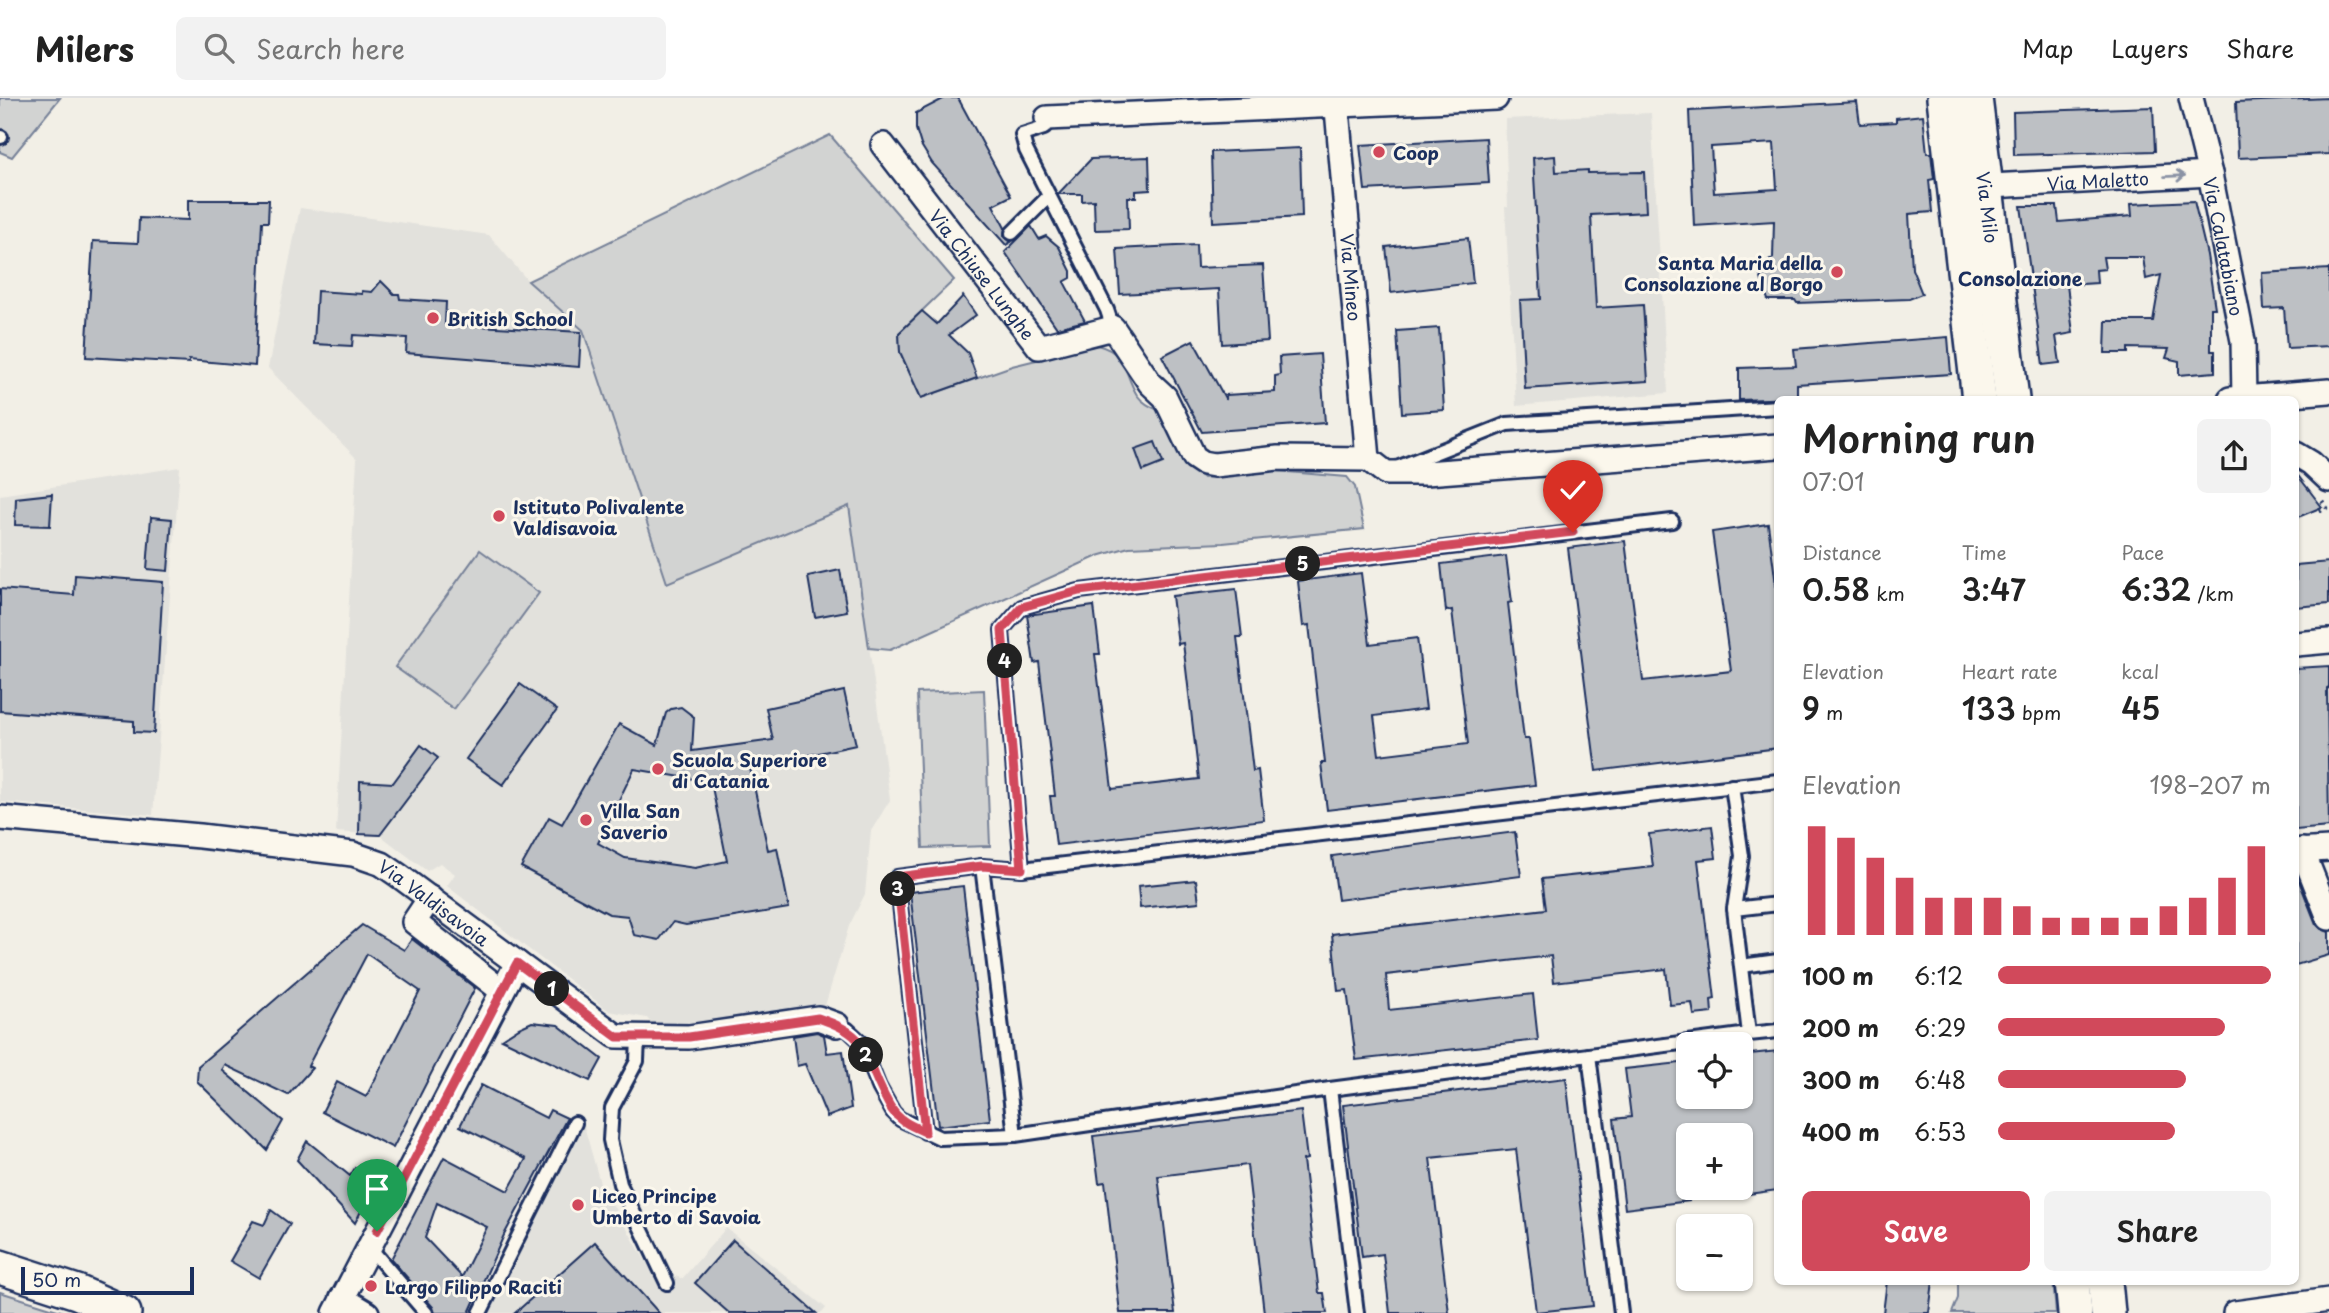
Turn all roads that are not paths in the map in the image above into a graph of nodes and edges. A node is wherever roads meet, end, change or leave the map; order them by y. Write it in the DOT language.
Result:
graph roads {
  1 [pos="1496,98"];
  2 [pos="1944,98"];
  3 [pos="1975,98"];
  4 [pos="2191,98"];
  5 [pos="1336,102"];
  6 [pos="1047,118"];
  7 [pos="883,145"];
  8 [pos="2210,174"];
  9 [pos="1969,188"];
  10 [pos="1049,196"];
  11 [pos="1012,233"];
  12 [pos="1113,328"];
  13 [pos="2329,391"];
  14 [pos="1979,396"];
  15 [pos="2011,396"];
  16 [pos="2239,396"];
  17 [pos="2273,396"];
  18 [pos="1774,407"];
  19 [pos="1774,446"];
  20 [pos="2299,456"];
  21 [pos="1377,466"];
  22 [pos="2329,480"];
  23 [pos="1672,521"];
  24 [pos="2329,641"];
  25 [pos="2299,644"];
  26 [pos="1774,781"];
  27 [pos="1732,786"];
  28 [pos="0,818"];
  29 [pos="2329,849"];
  30 [pos="2299,851"];
  31 [pos="982,866"];
  32 [pos="1022,869"];
  33 [pos="430,898"];
  34 [pos="1774,904"];
  35 [pos="1734,909"];
  36 [pos="2329,918"];
  37 [pos="1774,962"];
  38 [pos="517,963"];
  39 [pos="1741,966"];
  40 [pos="502,991"];
  41 [pos="837,1025"];
  42 [pos="1774,1031"];
  43 [pos="1749,1032"];
  44 [pos="1753,1034"];
  45 [pos="638,1038"];
  46 [pos="1676,1044"];
  47 [pos="1589,1055"];
  48 [pos="1330,1089"];
  49 [pos="575,1123"];
  50 [pos="925,1132"];
  51 [pos="1015,1135"];
  52 [pos="369,1247"];
  53 [pos="1,1267"];
  54 [pos="667,1283"];
  55 [pos="2072,1285"];
  56 [pos="2329,1300"];
  57 [pos="339,1306"];
  58 [pos="124,1313"];
  59 [pos="367,1313"];
  60 [pos="426,1313"];
  61 [pos="480,1313"];
  62 [pos="1357,1313"];
  63 [pos="1620,1313"];
  64 [pos="2075,1313"];
  65 [pos="2235,1313"];
  1 -- 5 [label="street"];
  2 -- 9 [label="main road, Via Milo"];
  3 -- 9 [label="main road, Via Milo"];
  4 -- 8 [label="street, Via Calatabiano"];
  5 -- 6 [label="street"];
  5 -- 21 [label="street, Via Mineo"];
  6 -- 10 [label="lane"];
  7 -- 12 [label="street, Via Chiuse Lunghe"];
  9 -- 8 [label="street, Via Maletto, one-way"];
  8 -- 16 [label="street, Via Calatabiano"];
  9 -- 14 [label="main road, Via Milo"];
  9 -- 15 [label="main road, Via Milo"];
  10 -- 11 [label="lane"];
  10 -- 12 [label="lane"];
  12 -- 21 [label="street"];
  13 -- 17 [label="street"];
  18 -- 21 [label="lane"];
  19 -- 21 [label="street"];
  20 -- 22 [label="street"];
  23 -- 32 [label="lane"];
  24 -- 25 [label="street"];
  26 -- 27 [label="lane"];
  27 -- 32 [label="lane"];
  27 -- 35 [label="lane"];
  28 -- 33 [label="street, Via Valdisavoia"];
  29 -- 30 [label="street"];
  30 -- 36 [label="street"];
  31 -- 32 [label="lane"];
  31 -- 50 [label="lane"];
  31 -- 51 [label="lane"];
  33 -- 38 [label="street, Via Valdisavoia"];
  33 -- 40 [label="street"];
  34 -- 35 [label="lane"];
  35 -- 39 [label="lane"];
  37 -- 39 [label="lane"];
  38 -- 40 [label="street"];
  38 -- 45 [label="street, Via Valdisavoia"];
  39 -- 43 [label="lane"];
  40 -- 52 [label="street"];
  41 -- 45 [label="street, Via Valdisavoia"];
  41 -- 50 [label="lane"];
  42 -- 44 [label="lane"];
  45 -- 54 [label="lane"];
  46 -- 47 [label="lane"];
  47 -- 48 [label="lane"];
  47 -- 63 [label="lane"];
  48 -- 51 [label="lane"];
  48 -- 62 [label="lane"];
  49 -- 61 [label="lane"];
  50 -- 51 [label="lane"];
  52 -- 57 [label="street"];
  52 -- 60 [label="lane"];
  53 -- 58 [label="main road"];
  55 -- 64 [label="main road"];
  56 -- 65 [label="street"];
  57 -- 59 [label="street"];
}
